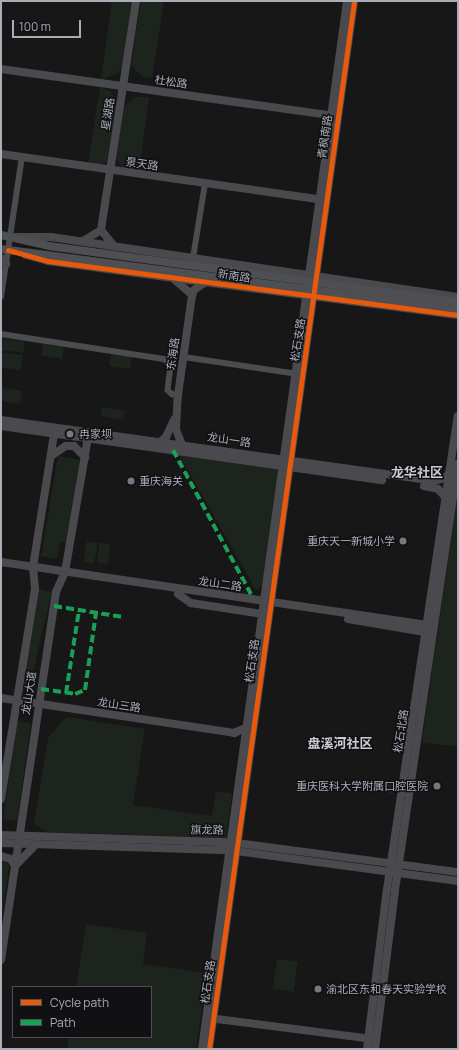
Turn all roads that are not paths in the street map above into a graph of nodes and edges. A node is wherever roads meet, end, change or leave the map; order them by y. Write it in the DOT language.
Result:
graph roads {
  1 [pos="136,1"];
  2 [pos="348,1"];
  3 [pos="354,1"];
  4 [pos="1,69"];
  5 [pos="123,86"];
  6 [pos="334,116"];
  7 [pos="1,154"];
  8 [pos="22,157"];
  9 [pos="110,170"];
  10 [pos="205,184"];
  11 [pos="319,199"];
  12 [pos="101,230"];
  13 [pos="1,235"];
  14 [pos="10,236"];
  15 [pos="83,241"];
  16 [pos="114,246"];
  17 [pos="4,250"];
  18 [pos="193,258"];
  19 [pos="3,261"];
  20 [pos="132,262"];
  21 [pos="312,275"];
  22 [pos="171,278"];
  23 [pos="204,283"];
  24 [pos="192,295"];
  25 [pos="1,297"];
  26 [pos="311,297"];
  27 [pos="458,297"];
  28 [pos="458,302"];
  29 [pos="458,309"];
  30 [pos="458,315"];
  31 [pos="1,334"];
  32 [pos="184,357"];
  33 [pos="300,374"];
  34 [pos="178,395"];
  35 [pos="458,416"];
  36 [pos="1,420"];
  37 [pos="1,426"];
  38 [pos="174,429"];
  39 [pos="55,430"];
  40 [pos="89,435"];
  41 [pos="160,442"];
  42 [pos="182,445"];
  43 [pos="51,456"];
  44 [pos="85,457"];
  45 [pos="287,463"];
  46 [pos="458,464"];
  47 [pos="450,472"];
  48 [pos="446,498"];
  49 [pos="1,562"];
  50 [pos="1,567"];
  51 [pos="33,570"];
  52 [pos="64,574"];
  53 [pos="178,591"];
  54 [pos="265,605"];
  55 [pos="431,629"];
  56 [pos="1,698"];
  57 [pos="16,700"];
  58 [pos="38,704"];
  59 [pos="245,728"];
  60 [pos="234,733"];
  61 [pos="243,742"];
  62 [pos="1,800"];
  63 [pos="1,835"];
  64 [pos="18,841"];
  65 [pos="1,843"];
  66 [pos="34,846"];
  67 [pos="233,847"];
  68 [pos="1,856"];
  69 [pos="395,863"];
  70 [pos="15,866"];
  71 [pos="394,872"];
  72 [pos="458,872"];
  73 [pos="458,881"];
  74 [pos="1,960"];
  75 [pos="210,1018"];
  76 [pos="372,1039"];
  77 [pos="202,1049"];
  78 [pos="210,1049"];
  79 [pos="367,1049"];
  80 [pos="375,1049"];
  1 -- 5 [label="main road, 星湖路"];
  2 -- 6 [label="main road, 青枫南路"];
  3 -- 6 [label="main road, 青枫南路"];
  4 -- 5 [label="main road, 杜松路"];
  5 -- 6 [label="main road, 杜松路"];
  5 -- 9 [label="main road, 星湖路"];
  6 -- 11 [label="main road, 青枫南路"];
  6 -- 21 [label="main road, 青枫南路"];
  7 -- 8 [label="main road, 景天路"];
  8 -- 9 [label="main road, 景天路"];
  8 -- 14 [label="street"];
  9 -- 10 [label="main road, 景天路"];
  9 -- 12 [label="main road, 星湖路"];
  10 -- 11 [label="main road, 景天路"];
  10 -- 18 [label="street"];
  11 -- 21 [label="main road, 青枫南路"];
  12 -- 15 [label="main road"];
  12 -- 16 [label="main road"];
  13 -- 14 [label="main road, 新南路"];
  14 -- 15 [label="main road, 新南路"];
  14 -- 17 [label="street"];
  14 -- 20 [label="main road, 新南路"];
  15 -- 16 [label="main road, 新南路"];
  16 -- 18 [label="main road, 新南路"];
  17 -- 19 [label="street"];
  17 -- 20 [label="main road, 新南路"];
  17 -- 22 [label="main road, 新南路"];
  18 -- 21 [label="main road, 新南路"];
  19 -- 25 [label="street"];
  20 -- 28 [label="main road, 新南路"];
  20 -- 29 [label="main road, 新南路"];
  21 -- 26 [label="main road, 松石支路"];
  21 -- 27 [label="main road, 新南路"];
  22 -- 23 [label="main road, 新南路"];
  22 -- 24 [label="main road"];
  23 -- 24 [label="main road"];
  23 -- 26 [label="main road, 新南路"];
  24 -- 32 [label="main road, 东海路"];
  26 -- 30 [label="main road, 新南路"];
  26 -- 33 [label="main road, 松石支路"];
  31 -- 34 [label="street"];
  32 -- 33 [label="street"];
  32 -- 34 [label="main road, 东海路"];
  33 -- 45 [label="main road, 松石支路"];
  34 -- 38 [label="main road, 东海路"];
  35 -- 47 [label="main road, 松石北路"];
  36 -- 39 [label="main road, 龙山一路"];
  37 -- 39 [label="main road, 龙山一路"];
  38 -- 41 [label="main road"];
  38 -- 42 [label="main road"];
  39 -- 40 [label="main road, 龙山一路"];
  39 -- 43 [label="main road, 龙山大道"];
  40 -- 41 [label="main road, 龙山一路"];
  40 -- 44 [label="main road, 龙山大道"];
  40 -- 45 [label="main road, 龙山一路"];
  41 -- 42 [label="main road, 龙山一路"];
  42 -- 45 [label="main road, 龙山一路"];
  43 -- 44 [label="main road"];
  43 -- 51 [label="main road, 龙山大道"];
  44 -- 52 [label="main road, 龙山大道"];
  45 -- 47 [label="main road, 龙山一路"];
  45 -- 48 [label="main road, 龙山一路"];
  45 -- 54 [label="main road, 松石支路"];
  46 -- 55 [label="main road, 松石北路"];
  47 -- 48 [label="main road, 松石北路"];
  48 -- 55 [label="main road, 松石北路"];
  49 -- 51 [label="main road"];
  50 -- 51 [label="main road"];
  51 -- 52 [label="main road"];
  51 -- 57 [label="main road, 龙山大道"];
  52 -- 53 [label="main road"];
  52 -- 58 [label="main road, 龙山大道"];
  53 -- 54 [label="main road"];
  53 -- 54 [label="main road"];
  54 -- 55 [label="main road"];
  54 -- 59 [label="main road, 松石支路"];
  54 -- 67 [label="main road, 松石支路"];
  55 -- 69 [label="main road, 松石北路"];
  56 -- 57 [label="main road, 龙山三路"];
  57 -- 58 [label="main road, 龙山三路"];
  57 -- 62 [label="main road, 龙山大道"];
  58 -- 60 [label="main road, 龙山三路"];
  58 -- 64 [label="main road, 龙山大道"];
  59 -- 60 [label="main road"];
  59 -- 61 [label="main road, 松石支路"];
  60 -- 61 [label="main road"];
  61 -- 67 [label="main road, 松石支路"];
  63 -- 64 [label="main road, 旗龙路"];
  64 -- 65 [label="main road"];
  64 -- 66 [label="main road"];
  64 -- 67 [label="main road, 旗龙路"];
  64 -- 70 [label="main road, 龙山大道"];
  66 -- 67 [label="main road"];
  66 -- 70 [label="main road"];
  67 -- 69 [label="main road, 旗龙路"];
  67 -- 71 [label="main road"];
  67 -- 75 [label="main road, 松石支路"];
  68 -- 70 [label="main road"];
  69 -- 71 [label="main road, 松石北路"];
  69 -- 72 [label="main road, 旗龙路"];
  70 -- 74 [label="main road, 龙山大道"];
  71 -- 73 [label="main road"];
  71 -- 76 [label="main road, 松石北路"];
  75 -- 76 [label="main road"];
  75 -- 77 [label="main road, 松石支路"];
  75 -- 78 [label="main road, 松石支路"];
  76 -- 79 [label="main road, 松石北路"];
  76 -- 80 [label="main road, 松石北路"];
}
